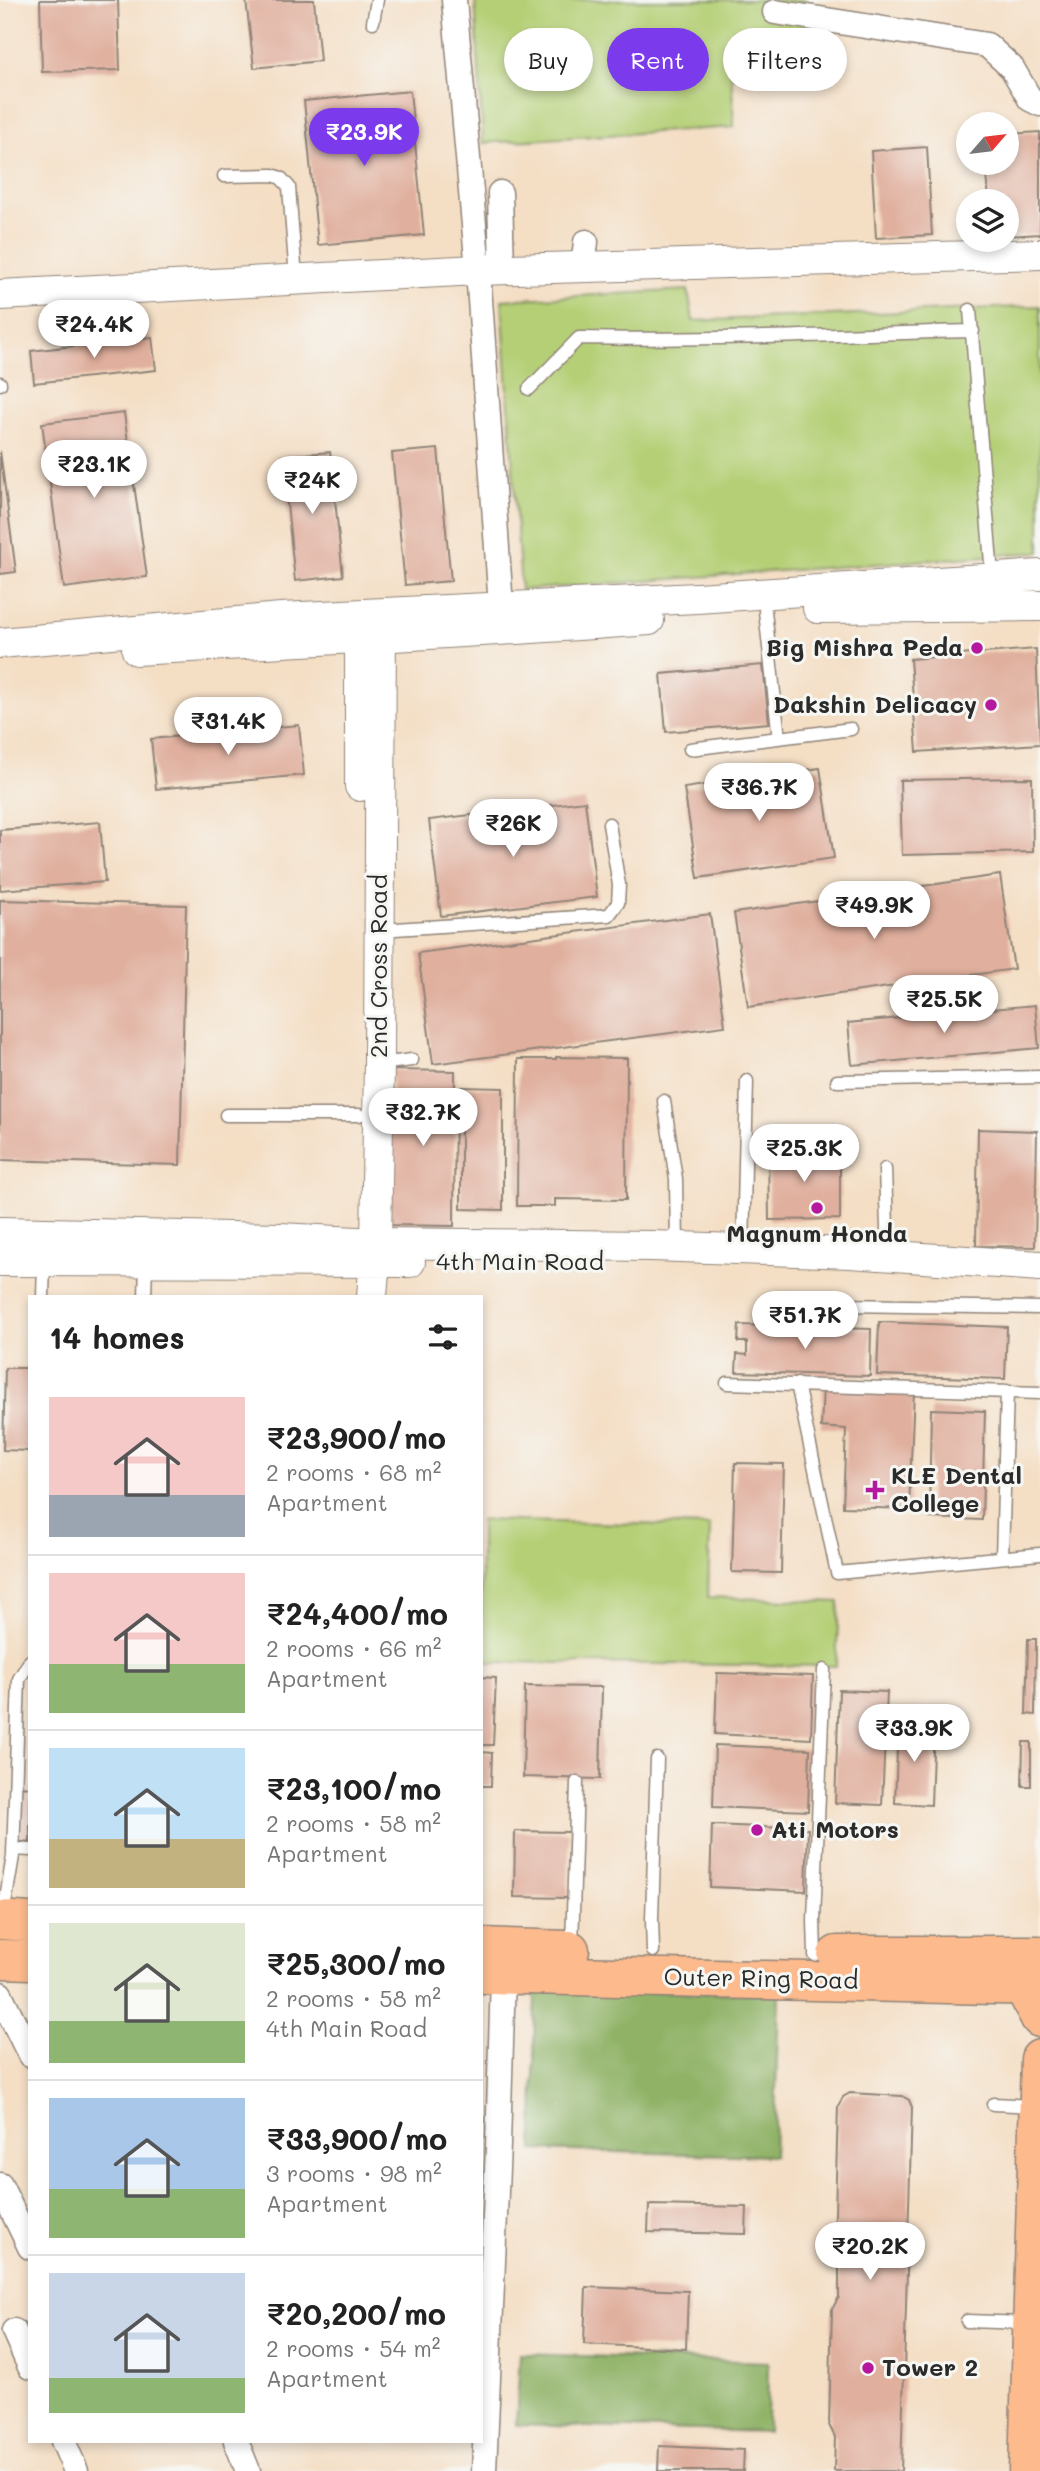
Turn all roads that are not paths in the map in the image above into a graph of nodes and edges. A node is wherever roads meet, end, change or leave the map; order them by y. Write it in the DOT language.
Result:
graph roads {
  1 [pos="377,0"];
  2 [pos="454,0"];
  3 [pos="775,12"];
  4 [pos="373,22"];
  5 [pos="1040,104"];
  6 [pos="224,176"];
  7 [pos="500,193"];
  8 [pos="1040,254"];
  9 [pos="490,270"];
  10 [pos="296,280"];
  11 [pos="0,295"];
  12 [pos="970,310"];
  13 [pos="973,331"];
  14 [pos="529,389"];
  15 [pos="1040,575"];
  16 [pos="989,578"];
  17 [pos="1040,606"];
  18 [pos="501,607"];
  19 [pos="765,611"];
  20 [pos="370,625"];
  21 [pos="0,643"];
  22 [pos="0,659"];
  23 [pos="851,729"];
  24 [pos="779,738"];
  25 [pos="690,749"];
  26 [pos="609,824"];
  27 [pos="379,930"];
  28 [pos="412,1060"];
  29 [pos="379,1064"];
  30 [pos="1040,1077"];
  31 [pos="747,1081"];
  32 [pos="837,1081"];
  33 [pos="664,1101"];
  34 [pos="226,1115"];
  35 [pos="359,1115"];
  36 [pos="885,1169"];
  37 [pos="0,1232"];
  38 [pos="677,1247"];
  39 [pos="743,1249"];
  40 [pos="365,1252"];
  41 [pos="888,1256"];
  42 [pos="0,1261"];
  43 [pos="44,1262"];
  44 [pos="146,1262"];
  45 [pos="1040,1266"];
  46 [pos="1040,1283"];
  47 [pos="43,1295"];
  48 [pos="145,1295"];
  49 [pos="354,1295"];
  50 [pos="372,1295"];
  51 [pos="772,1304"];
  52 [pos="1040,1308"];
  53 [pos="727,1383"];
  54 [pos="797,1384"];
  55 [pos="1007,1391"];
  56 [pos="1040,1393"];
  57 [pos="1040,1554"];
  58 [pos="1002,1557"];
  59 [pos="28,1664"];
  60 [pos="824,1670"];
  61 [pos="657,1759"];
  62 [pos="577,1782"];
  63 [pos="13,1849"];
  64 [pos="28,1850"];
  65 [pos="11,1921"];
  66 [pos="572,1950"];
  67 [pos="653,1951"];
  68 [pos="815,1955"];
  69 [pos="0,1959"];
  70 [pos="28,1960"];
  71 [pos="488,1965"];
  72 [pos="1036,1986"];
  73 [pos="0,1994"];
  74 [pos="28,2051"];
  75 [pos="1040,2059"];
  76 [pos="993,2104"];
  77 [pos="1039,2107"];
  78 [pos="490,2148"];
  79 [pos="0,2185"];
  80 [pos="28,2243"];
  81 [pos="967,2320"];
  82 [pos="1032,2323"];
  83 [pos="15,2331"];
  84 [pos="28,2362"];
  85 [pos="484,2417"];
  86 [pos="64,2443"];
  87 [pos="237,2443"];
  88 [pos="480,2443"];
  89 [pos="477,2469"];
  90 [pos="76,2471"];
  91 [pos="248,2471"];
  92 [pos="1028,2471"];
  1 -- 4 [label="lane"];
  2 -- 9 [label="street"];
  3 -- 5 [label="street"];
  6 -- 10 [label="lane"];
  7 -- 9 [label="street"];
  8 -- 9 [label="street"];
  9 -- 10 [label="street"];
  9 -- 18 [label="street"];
  10 -- 11 [label="street"];
  12 -- 13 [label="lane"];
  13 -- 14 [label="lane"];
  13 -- 16 [label="lane"];
  15 -- 16 [label="street"];
  16 -- 18 [label="street"];
  17 -- 19 [label="street"];
  18 -- 20 [label="street"];
  19 -- 20 [label="street"];
  19 -- 24 [label="lane"];
  20 -- 21 [label="street"];
  20 -- 22 [label="street"];
  20 -- 27 [label="street, 2nd Cross Road"];
  20 -- 35 [label="street"];
  23 -- 24 [label="lane"];
  24 -- 25 [label="lane"];
  26 -- 27 [label="lane"];
  27 -- 29 [label="street, 2nd Cross Road"];
  28 -- 29 [label="lane"];
  29 -- 40 [label="street, 2nd Cross Road"];
  30 -- 32 [label="lane"];
  31 -- 39 [label="lane"];
  33 -- 38 [label="lane"];
  34 -- 35 [label="lane"];
  35 -- 40 [label="street"];
  36 -- 41 [label="lane"];
  37 -- 40 [label="street, 4th Main Road"];
  38 -- 39 [label="street"];
  38 -- 40 [label="street"];
  39 -- 41 [label="street"];
  40 -- 44 [label="street, 4th Main Road"];
  40 -- 46 [label="street, 4th Main Road"];
  40 -- 49 [label="street, 2nd Cross Road"];
  40 -- 50 [label="street, 2nd Cross Road"];
  41 -- 45 [label="street"];
  42 -- 43 [label="street, 4th Main Road"];
  43 -- 44 [label="street, 4th Main Road"];
  43 -- 47 [label="lane"];
  44 -- 48 [label="lane"];
  51 -- 52 [label="lane"];
  53 -- 54 [label="lane"];
  54 -- 55 [label="lane"];
  54 -- 58 [label="lane"];
  55 -- 56 [label="lane"];
  55 -- 58 [label="lane"];
  57 -- 58 [label="lane"];
  59 -- 63 [label="lane"];
  60 -- 68 [label="lane"];
  61 -- 67 [label="lane"];
  62 -- 66 [label="lane"];
  63 -- 64 [label="lane"];
  63 -- 65 [label="lane"];
  66 -- 67 [label="highway, Outer Ring Road"];
  66 -- 71 [label="highway, Outer Ring Road"];
  67 -- 68 [label="highway, Outer Ring Road"];
  68 -- 72 [label="highway, Outer Ring Road"];
  69 -- 70 [label="highway"];
  71 -- 72 [label="highway, Outer Ring Road"];
  71 -- 78 [label="street"];
  73 -- 74 [label="street"];
  75 -- 77 [label="highway"];
  76 -- 77 [label="lane"];
  77 -- 82 [label="highway"];
  78 -- 85 [label="street"];
  79 -- 80 [label="street"];
  81 -- 82 [label="lane"];
  82 -- 92 [label="highway"];
  83 -- 84 [label="street"];
  86 -- 90 [label="street"];
  87 -- 91 [label="street"];
  88 -- 89 [label="street"];
}
